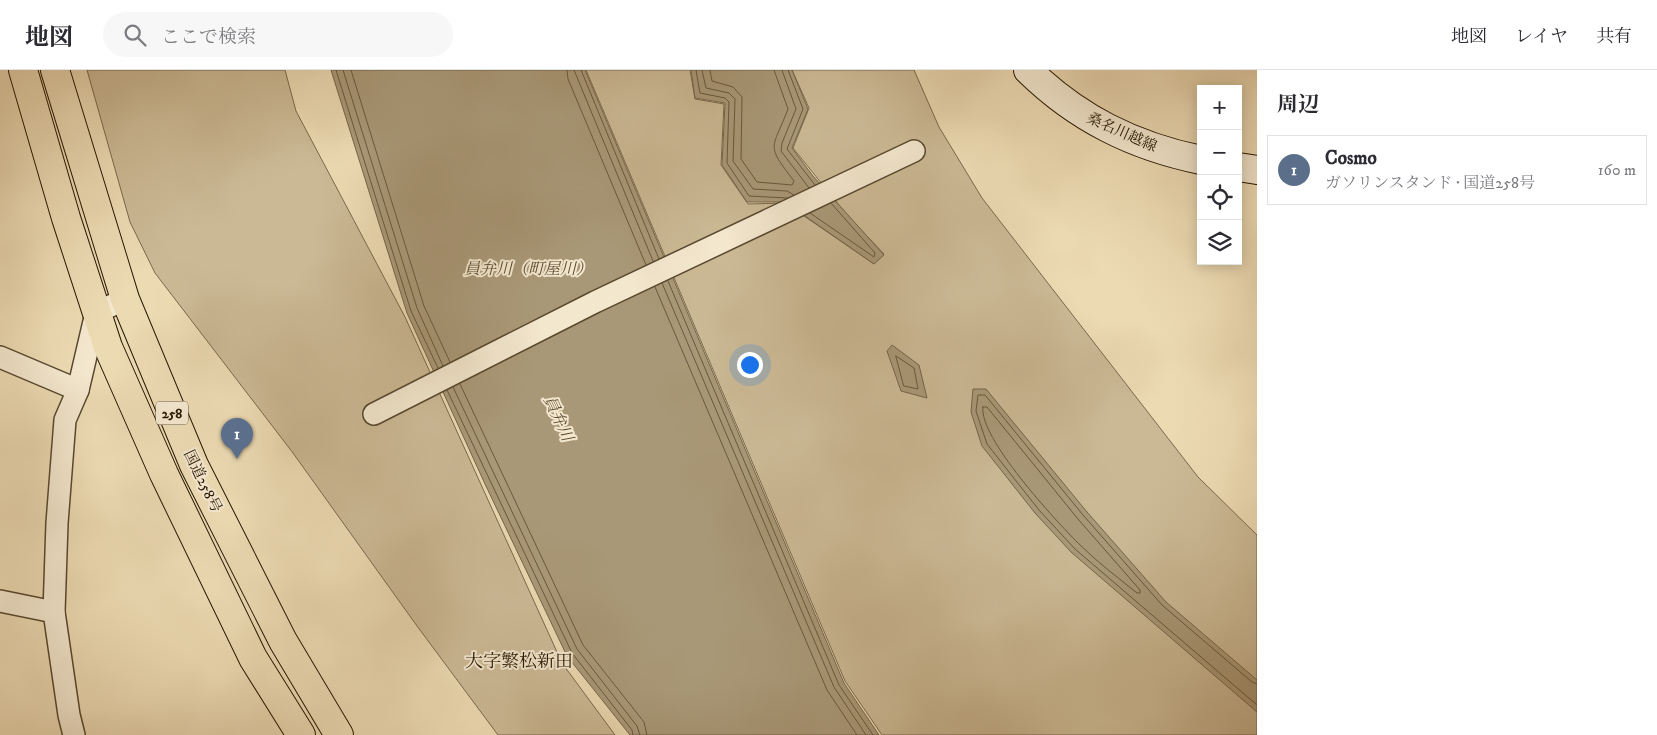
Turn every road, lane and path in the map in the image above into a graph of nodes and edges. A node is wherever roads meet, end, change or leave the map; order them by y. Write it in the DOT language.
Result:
graph roads {
  1 [pos="23,70"];
  2 [pos="55,70"];
  3 [pos="1028,70"];
  4 [pos="914,151"];
  5 [pos="1197,159"];
  6 [pos="1242,168"];
  7 [pos="1257,170"];
  8 [pos="125,300"];
  9 [pos="96,313"];
  10 [pos="0,357"];
  11 [pos="78,390"];
  12 [pos="374,414"];
  13 [pos="0,601"];
  14 [pos="54,612"];
  15 [pos="74,735"];
  16 [pos="301,735"];
  17 [pos="339,735"];
  1 -- 9 [label="highway, 国道258号 / 258"];
  2 -- 8 [label="highway, 国道258号 / 258"];
  3 -- 5 [label="main road, 桑名川越線"];
  4 -- 12 [label="street"];
  6 -- 7 [label="main road"];
  8 -- 9 [label="street"];
  8 -- 17 [label="highway, 国道258号 / 258"];
  9 -- 11 [label="street"];
  9 -- 16 [label="highway, 国道258号 / 258"];
  10 -- 11 [label="street"];
  11 -- 14 [label="street"];
  13 -- 14 [label="street"];
  14 -- 15 [label="street"];
}
